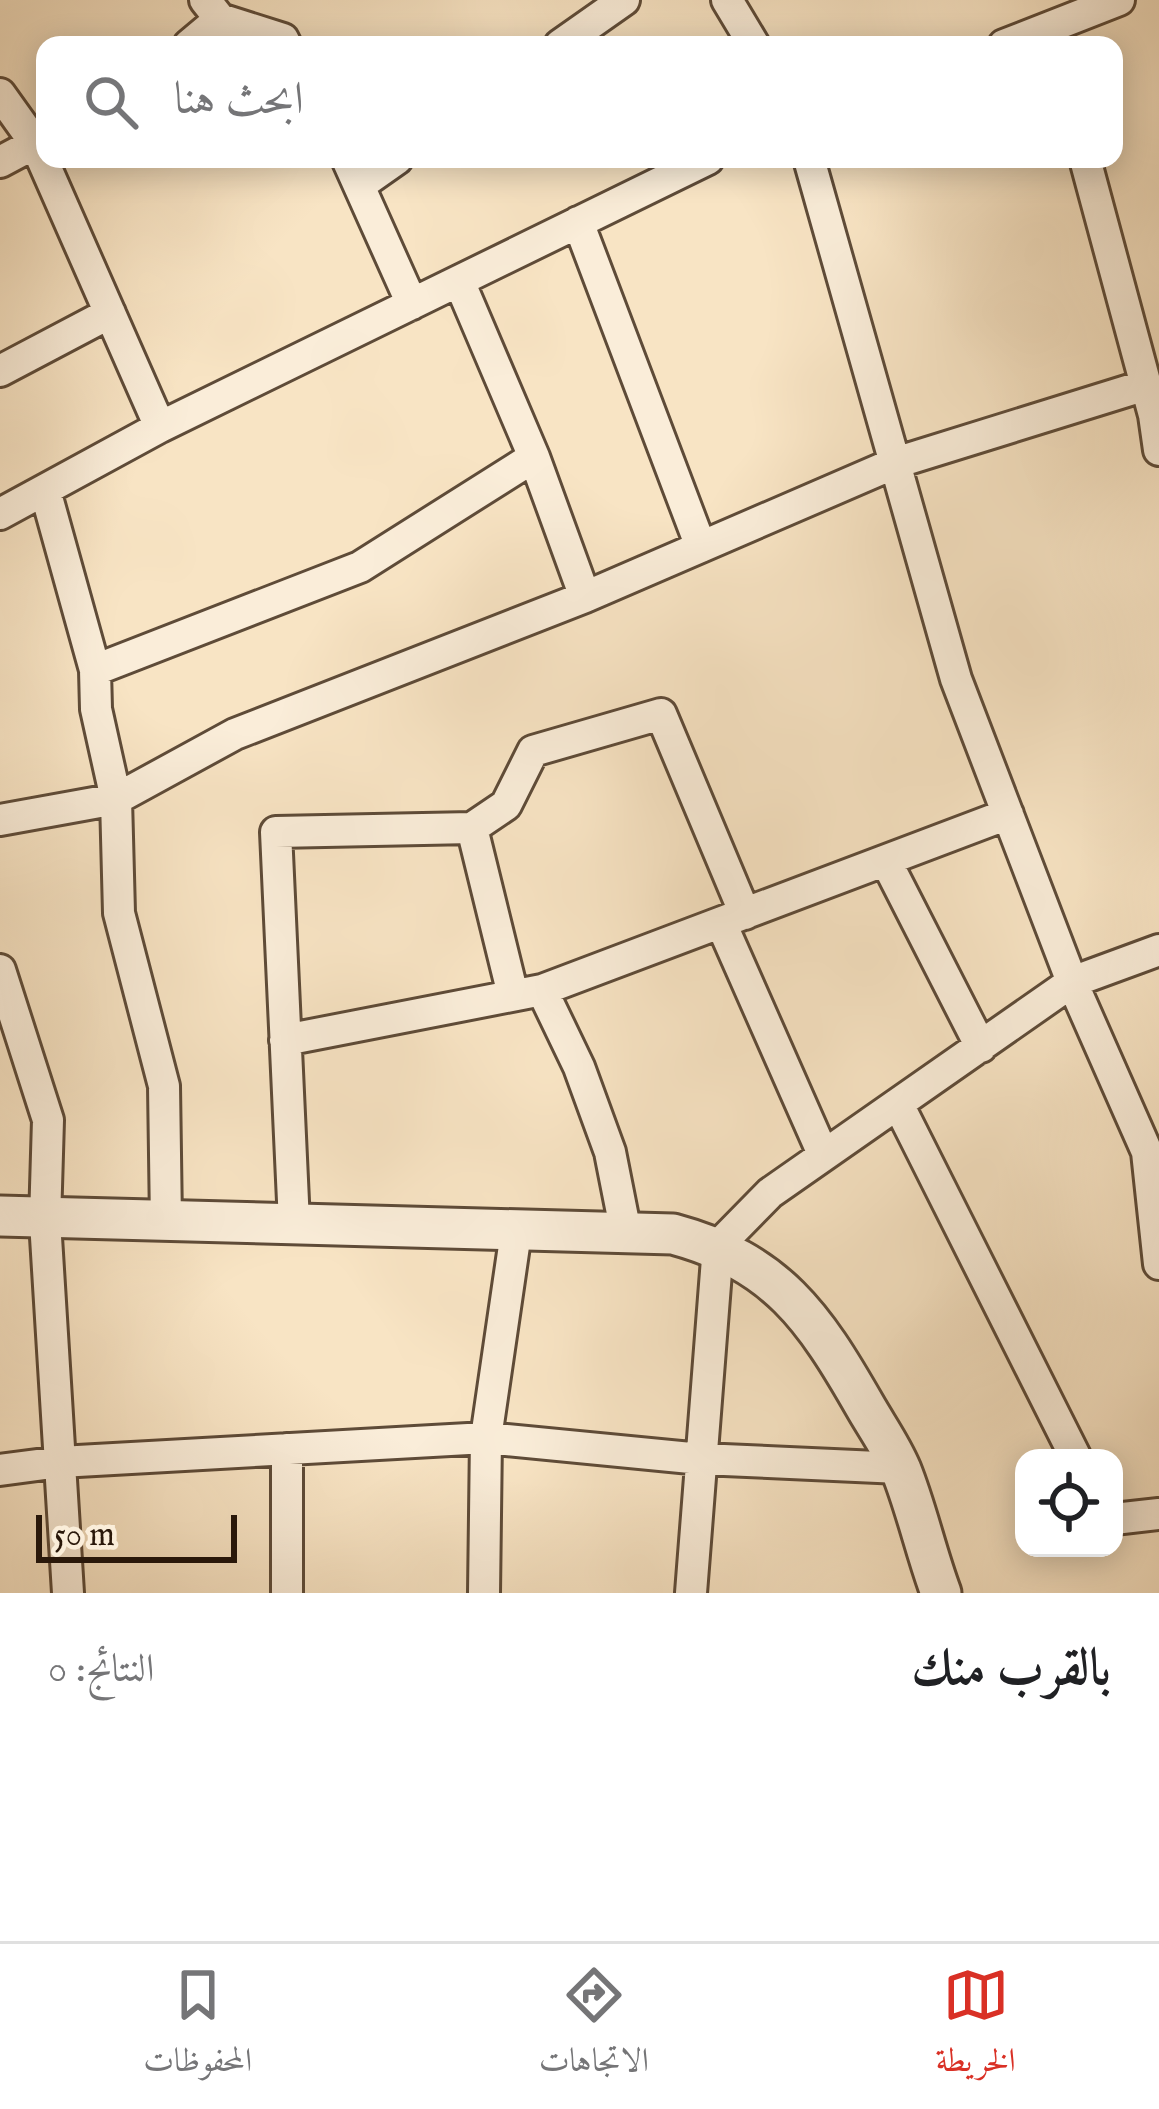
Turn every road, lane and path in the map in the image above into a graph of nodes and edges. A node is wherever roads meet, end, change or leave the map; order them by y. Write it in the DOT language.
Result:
graph roads {
  1 [pos="624,0"];
  2 [pos="728,0"];
  3 [pos="1119,0"];
  4 [pos="212,9"];
  5 [pos="1050,25"];
  6 [pos="195,36"];
  7 [pos="278,36"];
  8 [pos="573,36"];
  9 [pos="749,36"];
  10 [pos="0,94"];
  11 [pos="36,136"];
  12 [pos="36,143"];
  13 [pos="0,162"];
  14 [pos="51,168"];
  15 [pos="689,168"];
  16 [pos="811,168"];
  17 [pos="1087,168"];
  18 [pos="353,172"];
  19 [pos="578,222"];
  20 [pos="458,281"];
  21 [pos="412,304"];
  22 [pos="110,313"];
  23 [pos="0,370"];
  24 [pos="1153,405"];
  25 [pos="160,427"];
  26 [pos="1159,450"];
  27 [pos="534,457"];
  28 [pos="895,464"];
  29 [pos="45,490"];
  30 [pos="0,514"];
  31 [pos="700,547"];
  32 [pos="585,597"];
  33 [pos="95,670"];
  34 [pos="116,799"];
  35 [pos="1008,814"];
  36 [pos="0,820"];
  37 [pos="472,828"];
  38 [pos="886,860"];
  39 [pos="733,918"];
  40 [pos="1159,950"];
  41 [pos="0,970"];
  42 [pos="1072,982"];
  43 [pos="528,992"];
  44 [pos="285,1040"];
  45 [pos="981,1047"];
  46 [pos="899,1106"];
  47 [pos="823,1154"];
  48 [pos="0,1216"];
  49 [pos="45,1220"];
  50 [pos="166,1222"];
  51 [pos="294,1223"];
  52 [pos="516,1232"];
  53 [pos="626,1233"];
  54 [pos="718,1246"];
  55 [pos="1159,1264"];
  56 [pos="486,1438"];
  57 [pos="287,1449"];
  58 [pos="1071,1449"];
  59 [pos="701,1459"];
  60 [pos="60,1462"];
  61 [pos="900,1468"];
  62 [pos="0,1470"];
  63 [pos="1159,1514"];
  64 [pos="1123,1518"];
  65 [pos="68,1593"];
  66 [pos="287,1593"];
  67 [pos="484,1593"];
  68 [pos="692,1593"];
  69 [pos="941,1593"];
  1 -- 8 [label="street"];
  2 -- 9 [label="street"];
  3 -- 5 [label="street"];
  4 -- 6 [label="street"];
  4 -- 7 [label="street"];
  10 -- 11 [label="street"];
  12 -- 13 [label="street"];
  14 -- 22 [label="street"];
  15 -- 19 [label="street"];
  16 -- 28 [label="street"];
  17 -- 24 [label="street"];
  18 -- 21 [label="street"];
  19 -- 20 [label="street"];
  19 -- 31 [label="street"];
  20 -- 21 [label="street"];
  20 -- 27 [label="street"];
  21 -- 25 [label="street"];
  22 -- 23 [label="street"];
  22 -- 25 [label="street"];
  24 -- 26 [label="street"];
  24 -- 28 [label="street"];
  25 -- 29 [label="street"];
  27 -- 32 [label="street"];
  27 -- 33 [label="street"];
  28 -- 31 [label="street"];
  28 -- 35 [label="street"];
  29 -- 30 [label="street"];
  29 -- 33 [label="street"];
  31 -- 32 [label="street"];
  32 -- 34 [label="street"];
  33 -- 34 [label="street"];
  34 -- 36 [label="street"];
  34 -- 50 [label="street"];
  35 -- 38 [label="street"];
  35 -- 42 [label="street"];
  37 -- 39 [label="street"];
  37 -- 43 [label="street"];
  37 -- 44 [label="street"];
  38 -- 39 [label="street"];
  38 -- 45 [label="street"];
  39 -- 43 [label="street"];
  39 -- 47 [label="street"];
  40 -- 42 [label="street"];
  41 -- 49 [label="street"];
  42 -- 45 [label="street"];
  42 -- 55 [label="street"];
  43 -- 44 [label="street"];
  43 -- 53 [label="street"];
  44 -- 51 [label="street"];
  45 -- 46 [label="street"];
  46 -- 47 [label="street"];
  46 -- 58 [label="street"];
  47 -- 54 [label="street"];
  48 -- 49 [label="street"];
  49 -- 50 [label="street"];
  49 -- 60 [label="street"];
  50 -- 51 [label="street"];
  51 -- 52 [label="street"];
  52 -- 53 [label="street"];
  52 -- 56 [label="street"];
  53 -- 54 [label="street"];
  54 -- 59 [label="street"];
  54 -- 61 [label="street"];
  56 -- 57 [label="street"];
  56 -- 59 [label="street"];
  56 -- 67 [label="street"];
  57 -- 60 [label="street"];
  57 -- 66 [label="street"];
  59 -- 61 [label="street"];
  59 -- 68 [label="street"];
  60 -- 62 [label="street"];
  60 -- 65 [label="street"];
  61 -- 69 [label="street"];
  63 -- 64 [label="street"];
}
